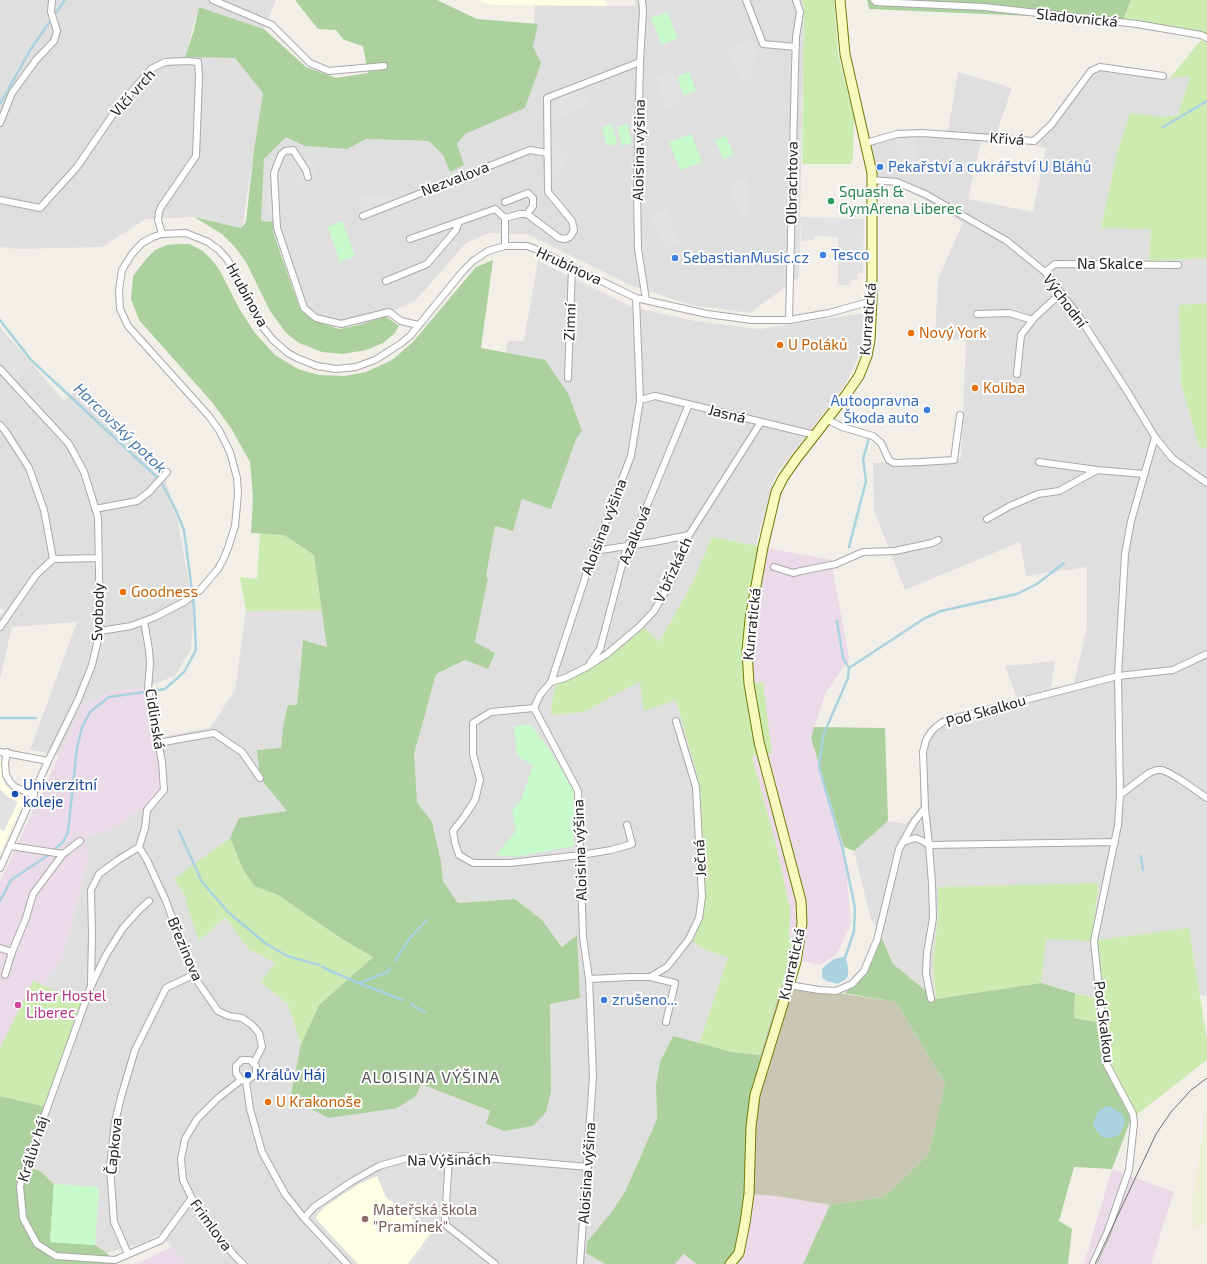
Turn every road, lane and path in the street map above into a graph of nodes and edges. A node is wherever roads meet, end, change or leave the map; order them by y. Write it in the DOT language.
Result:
graph roads {
  1 [pos="52,0"];
  2 [pos="213,0"];
  3 [pos="642,0"];
  4 [pos="746,0"];
  5 [pos="796,0"];
  6 [pos="840,0"];
  7 [pos="874,0"];
  8 [pos="1207,38"];
  9 [pos="796,46"];
  10 [pos="640,62"];
  11 [pos="384,66"];
  12 [pos="1163,76"];
  13 [pos="0,123"];
  14 [pos="866,143"];
  15 [pos="547,154"];
  16 [pos="308,177"];
  17 [pos="872,180"];
  18 [pos="0,200"];
  19 [pos="505,202"];
  20 [pos="527,214"];
  21 [pos="363,216"];
  22 [pos="505,218"];
  23 [pos="459,222"];
  24 [pos="162,234"];
  25 [pos="410,239"];
  26 [pos="505,246"];
  27 [pos="1178,265"];
  28 [pos="572,266"];
  29 [pos="1046,272"];
  30 [pos="386,281"];
  31 [pos="1061,293"];
  32 [pos="636,298"];
  33 [pos="646,300"];
  34 [pos="872,301"];
  35 [pos="977,314"];
  36 [pos="789,320"];
  37 [pos="1033,320"];
  38 [pos="418,325"];
  39 [pos="0,369"];
  40 [pos="1017,374"];
  41 [pos="568,378"];
  42 [pos="640,400"];
  43 [pos="689,404"];
  44 [pos="960,415"];
  45 [pos="828,420"];
  46 [pos="761,422"];
  47 [pos="0,425"];
  48 [pos="815,435"];
  49 [pos="1155,437"];
  50 [pos="1039,462"];
  51 [pos="1097,470"];
  52 [pos="165,474"];
  53 [pos="1144,474"];
  54 [pos="1207,483"];
  55 [pos="95,509"];
  56 [pos="987,519"];
  57 [pos="689,535"];
  58 [pos="938,540"];
  59 [pos="627,546"];
  60 [pos="594,551"];
  61 [pos="99,558"];
  62 [pos="53,559"];
  63 [pos="774,567"];
  64 [pos="144,621"];
  65 [pos="0,627"];
  66 [pos="100,631"];
  67 [pos="1207,654"];
  68 [pos="587,667"];
  69 [pos="1118,676"];
  70 [pos="551,682"];
  71 [pos="534,708"];
  72 [pos="676,721"];
  73 [pos="158,743"];
  74 [pos="0,752"];
  75 [pos="7,752"];
  76 [pos="48,761"];
  77 [pos="260,778"];
  78 [pos="34,795"];
  79 [pos="1120,795"];
  80 [pos="1207,797"];
  81 [pos="925,808"];
  82 [pos="627,825"];
  83 [pos="80,841"];
  84 [pos="903,842"];
  85 [pos="1115,842"];
  86 [pos="929,845"];
  87 [pos="10,846"];
  88 [pos="139,847"];
  89 [pos="60,853"];
  90 [pos="581,856"];
  91 [pos="0,868"];
  92 [pos="149,901"];
  93 [pos="0,948"];
  94 [pos="12,952"];
  95 [pos="5,975"];
  96 [pos="193,975"];
  97 [pos="650,977"];
  98 [pos="589,979"];
  99 [pos="789,985"];
  100 [pos="91,986"];
  101 [pos="931,999"];
  102 [pos="666,1022"];
  103 [pos="254,1063"];
  104 [pos="244,1080"];
  105 [pos="236,1085"];
  106 [pos="449,1157"];
  107 [pos="588,1166"];
  108 [pos="191,1199"];
  109 [pos="304,1218"];
  110 [pos="128,1254"];
  111 [pos="243,1264"];
  112 [pos="347,1264"];
  113 [pos="495,1264"];
  114 [pos="580,1264"];
  115 [pos="730,1264"];
  116 [pos="1093,1264"];
  1 -- 13 [label="street"];
  2 -- 11 [label="street"];
  3 -- 10 [label="street, Aloisina výšina"];
  4 -- 9 [label="street"];
  5 -- 9 [label="street, Olbrachtova"];
  6 -- 14 [label="street, Kunratická"];
  7 -- 8 [label="street, Sladovnická"];
  9 -- 36 [label="street, Olbrachtova"];
  10 -- 15 [label="street"];
  10 -- 33 [label="street, Aloisina výšina"];
  12 -- 14 [label="street, Křivá"];
  14 -- 17 [label="street, Kunratická"];
  15 -- 20 [label="street"];
  15 -- 21 [label="street, Nezvalova"];
  16 -- 38 [label="street"];
  17 -- 29 [label="street, Východní"];
  17 -- 34 [label="street, Kunratická"];
  18 -- 24 [label="street, Vlčí vrch"];
  19 -- 20 [label="street"];
  20 -- 22 [label="street"];
  22 -- 23 [label="street"];
  22 -- 26 [label="street"];
  23 -- 25 [label="street"];
  23 -- 30 [label="street"];
  24 -- 38 [label="street, Hrubínova"];
  24 -- 64 [label="street, Hrubínova"];
  26 -- 28 [label="street, Hrubínova"];
  26 -- 38 [label="street, Hrubínova"];
  27 -- 29 [label="street, Na Skalce"];
  28 -- 32 [label="street, Hrubínova"];
  28 -- 41 [label="street, Zimní"];
  29 -- 31 [label="street, Východní"];
  31 -- 37 [label="street"];
  31 -- 49 [label="street, Východní"];
  32 -- 33 [label="street, Hrubínova"];
  32 -- 42 [label="street, Aloisina výšina"];
  33 -- 36 [label="street, Hrubínova"];
  34 -- 36 [label="street, Hrubínova"];
  34 -- 45 [label="street, Kunratická"];
  35 -- 37 [label="street"];
  37 -- 40 [label="street"];
  39 -- 55 [label="street, Svobody"];
  42 -- 43 [label="street, Jasná"];
  42 -- 60 [label="street, Aloisina výšina"];
  43 -- 46 [label="street, Jasná"];
  43 -- 59 [label="street, Azalková"];
  44 -- 45 [label="street"];
  45 -- 48 [label="street, Kunratická"];
  46 -- 48 [label="street, Jasná"];
  46 -- 57 [label="street, V břízkách"];
  47 -- 62 [label="street"];
  48 -- 99 [label="street, Kunratická"];
  49 -- 53 [label="street, Pod Skalkou"];
  49 -- 54 [label="street, Východní"];
  50 -- 51 [label="street"];
  51 -- 53 [label="street"];
  51 -- 56 [label="street"];
  52 -- 55 [label="street"];
  53 -- 69 [label="street, Pod Skalkou"];
  55 -- 61 [label="street, Svobody"];
  57 -- 59 [label="street"];
  57 -- 68 [label="street, V břízkách"];
  58 -- 63 [label="street"];
  59 -- 60 [label="street"];
  59 -- 68 [label="street, Azalková"];
  60 -- 70 [label="street, Aloisina výšina"];
  61 -- 62 [label="street"];
  61 -- 66 [label="street, Svobody"];
  62 -- 65 [label="street"];
  64 -- 66 [label="street, Hrubínova"];
  64 -- 73 [label="street, Cidlinská"];
  66 -- 76 [label="street, Svobody"];
  67 -- 69 [label="street, Pod Skalkou"];
  68 -- 70 [label="street, V břízkách"];
  69 -- 79 [label="street, Pod Skalkou"];
  69 -- 81 [label="street, Pod Skalkou"];
  70 -- 71 [label="street, Aloisina výšina"];
  71 -- 90 [label="street, Aloisina výšina"];
  71 -- 90 [label="street"];
  72 -- 97 [label="street, Ječná"];
  73 -- 77 [label="street"];
  73 -- 88 [label="street, Cidlinská"];
  74 -- 75 [label="street"];
  75 -- 76 [label="street"];
  75 -- 78 [label="street"];
  76 -- 78 [label="street, Svobody"];
  78 -- 87 [label="street, Svobody"];
  79 -- 80 [label="street"];
  79 -- 85 [label="street, Pod Skalkou"];
  81 -- 84 [label="street"];
  81 -- 86 [label="street, Pod Skalkou"];
  82 -- 90 [label="street"];
  83 -- 89 [label="street"];
  84 -- 86 [label="street"];
  84 -- 99 [label="street"];
  85 -- 86 [label="street"];
  85 -- 116 [label="street, Pod Skalkou"];
  86 -- 101 [label="street, Pod Skalkou"];
  87 -- 89 [label="street"];
  87 -- 91 [label="street, Svobody"];
  88 -- 96 [label="street, Březinova"];
  88 -- 100 [label="street, Králův háj"];
  89 -- 94 [label="street"];
  90 -- 98 [label="street, Aloisina výšina"];
  92 -- 100 [label="street, Králův háj"];
  93 -- 94 [label="street"];
  94 -- 95 [label="street"];
  96 -- 103 [label="street, Březinova"];
  96 -- 110 [label="street, Čapkova"];
  97 -- 98 [label="street"];
  97 -- 102 [label="street"];
  98 -- 107 [label="street, Aloisina výšina"];
  99 -- 115 [label="street, Kunratická"];
  100 -- 110 [label="street, Králův háj"];
  103 -- 104 [label="street, Březinova"];
  103 -- 104 [label="street"];
  104 -- 105 [label="street, Březinova"];
  104 -- 109 [label="street"];
  105 -- 108 [label="street, Frimlova"];
  106 -- 107 [label="street, Na Výšinách"];
  106 -- 109 [label="street, Na Výšinách"];
  106 -- 113 [label="street"];
  107 -- 114 [label="street, Aloisina výšina"];
  108 -- 110 [label="street"];
  108 -- 111 [label="street, Frimlova"];
  109 -- 112 [label="street"];
}
